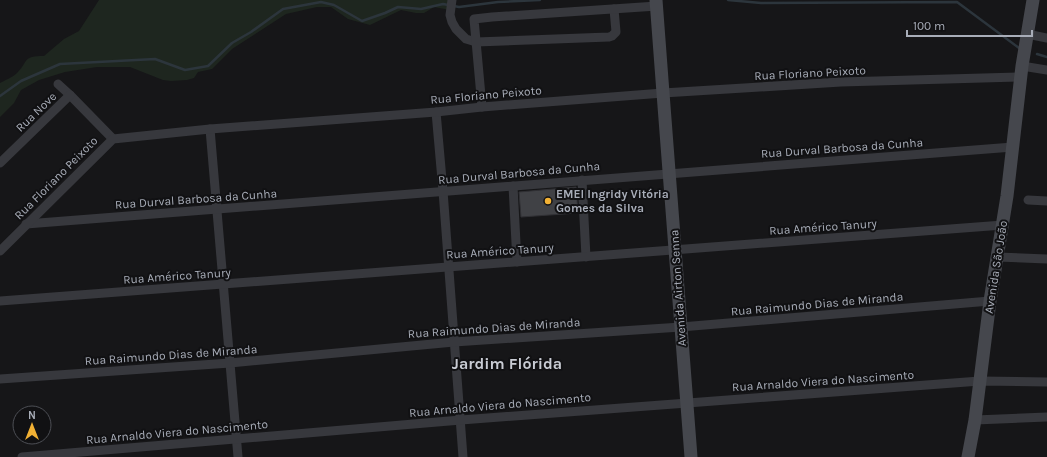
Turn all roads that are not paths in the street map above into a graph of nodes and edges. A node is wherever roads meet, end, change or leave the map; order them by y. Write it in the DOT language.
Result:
graph roads {
  1 [pos="452,0"];
  2 [pos="1033,0"];
  3 [pos="657,3"];
  4 [pos="614,9"];
  5 [pos="1027,34"];
  6 [pos="1047,38"];
  7 [pos="476,42"];
  8 [pos="1047,70"];
  9 [pos="1021,72"];
  10 [pos="58,84"];
  11 [pos="662,93"];
  12 [pos="70,95"];
  13 [pos="482,106"];
  14 [pos="436,112"];
  15 [pos="210,129"];
  16 [pos="113,139"];
  17 [pos="1013,147"];
  18 [pos="0,163"];
  19 [pos="669,174"];
  20 [pos="582,180"];
  21 [pos="513,186"];
  22 [pos="443,191"];
  23 [pos="1028,200"];
  24 [pos="1047,200"];
  25 [pos="217,209"];
  26 [pos="26,224"];
  27 [pos="1002,225"];
  28 [pos="676,250"];
  29 [pos="0,251"];
  30 [pos="586,257"];
  31 [pos="997,257"];
  32 [pos="1047,259"];
  33 [pos="517,262"];
  34 [pos="449,267"];
  35 [pos="224,284"];
  36 [pos="990,301"];
  37 [pos="0,302"];
  38 [pos="681,327"];
  39 [pos="454,342"];
  40 [pos="230,363"];
  41 [pos="0,379"];
  42 [pos="980,381"];
  43 [pos="1047,382"];
  44 [pos="687,403"];
  45 [pos="1047,417"];
  46 [pos="461,420"];
  47 [pos="975,420"];
  48 [pos="237,439"];
  49 [pos="22,457"];
  50 [pos="238,457"];
  51 [pos="463,457"];
  52 [pos="691,457"];
  53 [pos="968,457"];
  1 -- 7 [label="street"];
  2 -- 5 [label="main road, Avenida São João"];
  3 -- 4 [label="street"];
  3 -- 11 [label="main road, Avenida Airton Senna"];
  4 -- 7 [label="street"];
  4 -- 7 [label="street"];
  5 -- 6 [label="street"];
  5 -- 9 [label="main road, Avenida São João"];
  7 -- 13 [label="street"];
  8 -- 9 [label="street, Rua Floriano Peixoto"];
  9 -- 11 [label="street, Rua Floriano Peixoto"];
  9 -- 17 [label="main road, Avenida São João"];
  10 -- 12 [label="street"];
  11 -- 13 [label="street, Rua Floriano Peixoto"];
  11 -- 19 [label="main road, Avenida Airton Senna"];
  12 -- 16 [label="street"];
  12 -- 18 [label="street, Rua Nove"];
  13 -- 14 [label="street, Rua Floriano Peixoto"];
  14 -- 15 [label="street, Rua Floriano Peixoto"];
  14 -- 22 [label="street"];
  15 -- 16 [label="street, Rua Floriano Peixoto"];
  15 -- 25 [label="street"];
  16 -- 26 [label="street, Rua Floriano Peixoto"];
  17 -- 19 [label="street, Rua Durval Barbosa da Cunha"];
  17 -- 27 [label="main road, Avenida São João"];
  19 -- 20 [label="street, Rua Durval Barbosa da Cunha"];
  19 -- 28 [label="main road, Avenida Airton Senna"];
  20 -- 21 [label="street, Rua Durval Barbosa da Cunha"];
  20 -- 30 [label="street"];
  21 -- 22 [label="street, Rua Durval Barbosa da Cunha"];
  21 -- 33 [label="street"];
  22 -- 25 [label="street, Rua Durval Barbosa da Cunha"];
  22 -- 34 [label="street"];
  23 -- 24 [label="street"];
  25 -- 26 [label="street, Rua Durval Barbosa da Cunha"];
  25 -- 35 [label="street"];
  26 -- 29 [label="street, Rua Floriano Peixoto"];
  27 -- 28 [label="street, Rua Américo Tanury"];
  27 -- 31 [label="main road, Avenida São João"];
  28 -- 30 [label="street, Rua Américo Tanury"];
  28 -- 38 [label="main road, Avenida Airton Senna"];
  30 -- 33 [label="street, Rua Américo Tanury"];
  31 -- 32 [label="street"];
  31 -- 36 [label="main road, Avenida São João"];
  33 -- 34 [label="street, Rua Américo Tanury"];
  34 -- 35 [label="street, Rua Américo Tanury"];
  34 -- 39 [label="street"];
  35 -- 37 [label="street, Rua Américo Tanury"];
  35 -- 40 [label="street"];
  36 -- 38 [label="street, Rua Raimundo Dias de Miranda"];
  36 -- 42 [label="main road, Avenida São João"];
  38 -- 39 [label="street, Rua Raimundo Dias de Miranda"];
  38 -- 44 [label="main road, Avenida Airton Senna"];
  39 -- 40 [label="street, Rua Raimundo Dias de Miranda"];
  39 -- 46 [label="street"];
  40 -- 41 [label="street, Rua Raimundo Dias de Miranda"];
  40 -- 48 [label="street"];
  42 -- 43 [label="street, Rua Arnaldo Viera do Nascimento"];
  42 -- 44 [label="street, Rua Arnaldo Viera do Nascimento"];
  42 -- 47 [label="main road, Avenida São João"];
  44 -- 46 [label="street, Rua Arnaldo Viera do Nascimento"];
  44 -- 52 [label="main road, Avenida Airton Senna"];
  45 -- 47 [label="street"];
  46 -- 48 [label="street, Rua Arnaldo Viera do Nascimento"];
  46 -- 51 [label="street"];
  47 -- 53 [label="main road, Avenida São João"];
  48 -- 49 [label="street, Rua Arnaldo Viera do Nascimento"];
  48 -- 50 [label="street"];
}
